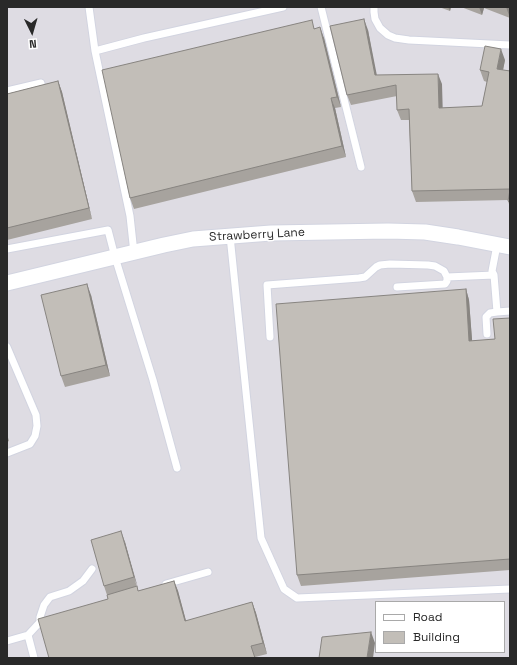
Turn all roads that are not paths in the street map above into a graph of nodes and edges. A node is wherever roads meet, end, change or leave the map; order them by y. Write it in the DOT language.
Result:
graph roads {
  1 [pos="89,7"];
  2 [pos="283,7"];
  3 [pos="321,7"];
  4 [pos="374,7"];
  5 [pos="510,45"];
  6 [pos="95,51"];
  7 [pos="41,83"];
  8 [pos="7,91"];
  9 [pos="361,167"];
  10 [pos="230,236"];
  11 [pos="503,246"];
  12 [pos="7,249"];
  13 [pos="134,253"];
  14 [pos="115,257"];
  15 [pos="494,275"];
  16 [pos="447,276"];
  17 [pos="7,283"];
  18 [pos="397,287"];
  19 [pos="510,311"];
  20 [pos="497,312"];
  21 [pos="487,334"];
  22 [pos="270,337"];
  23 [pos="7,347"];
  24 [pos="7,453"];
  25 [pos="177,468"];
  26 [pos="92,569"];
  27 [pos="208,572"];
  28 [pos="162,586"];
  29 [pos="510,589"];
  30 [pos="48,620"];
  31 [pos="40,622"];
  32 [pos="28,635"];
  33 [pos="7,641"];
  34 [pos="34,658"];
  1 -- 6 [label="lane"];
  2 -- 6 [label="lane"];
  3 -- 9 [label="lane"];
  4 -- 5 [label="lane"];
  6 -- 13 [label="lane"];
  7 -- 8 [label="lane"];
  10 -- 11 [label="street, Strawberry Lane"];
  10 -- 13 [label="street, Strawberry Lane"];
  10 -- 29 [label="lane"];
  11 -- 15 [label="lane"];
  12 -- 14 [label="lane"];
  13 -- 14 [label="street, Strawberry Lane"];
  14 -- 17 [label="street, Strawberry Lane"];
  14 -- 25 [label="lane"];
  15 -- 16 [label="lane"];
  15 -- 20 [label="lane"];
  16 -- 18 [label="lane"];
  16 -- 22 [label="lane"];
  19 -- 20 [label="lane"];
  20 -- 21 [label="lane"];
  23 -- 24 [label="lane"];
  26 -- 31 [label="lane"];
  27 -- 28 [label="lane"];
  30 -- 31 [label="lane"];
  31 -- 32 [label="lane"];
  32 -- 33 [label="lane"];
  32 -- 34 [label="lane"];
}
